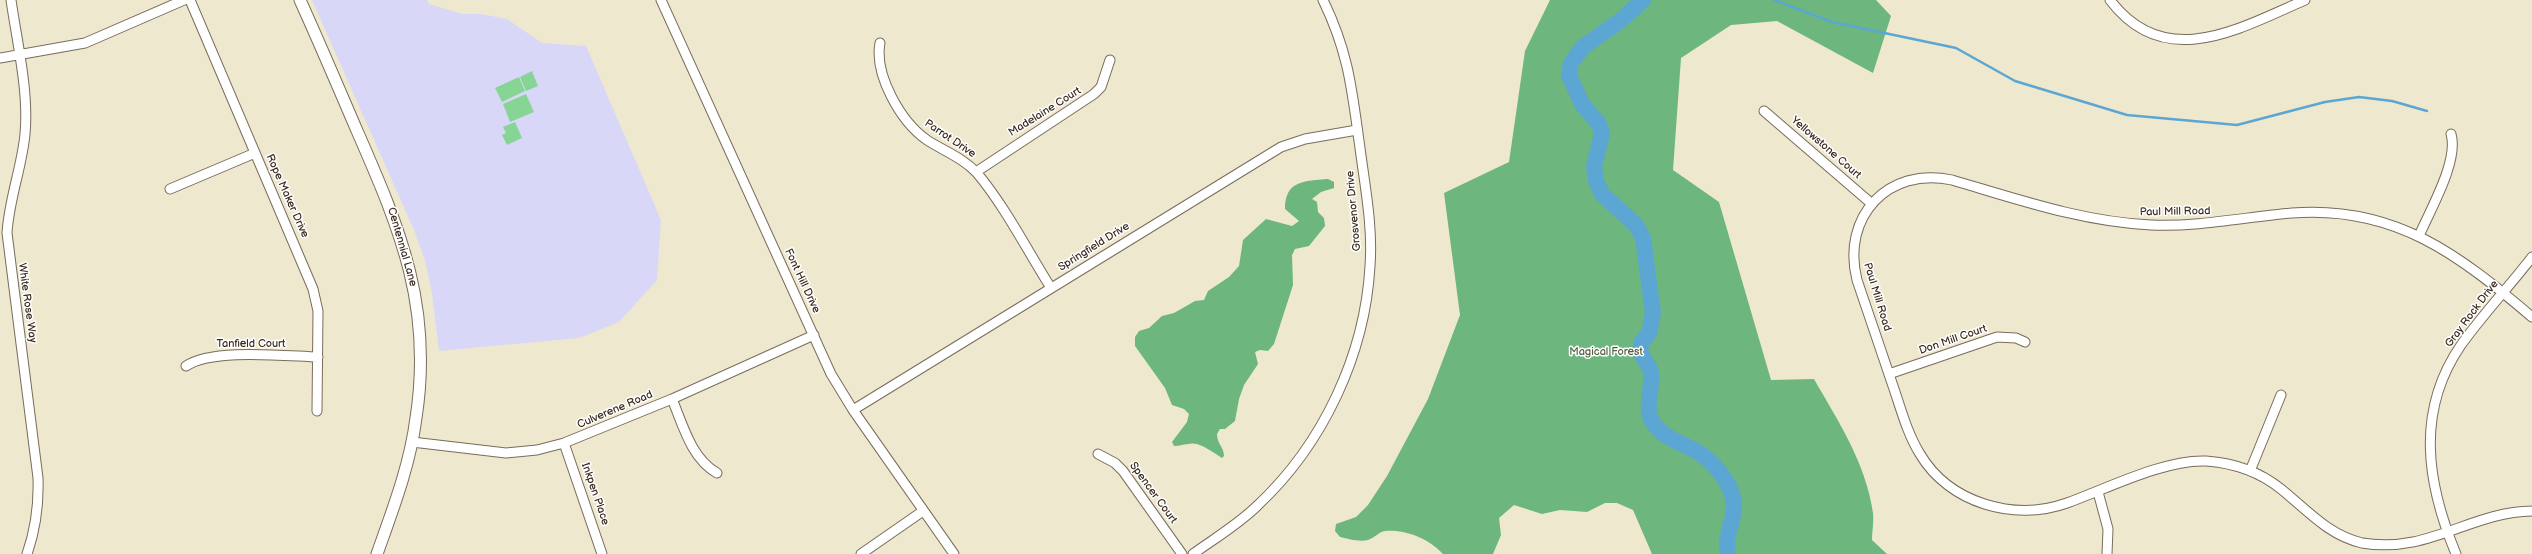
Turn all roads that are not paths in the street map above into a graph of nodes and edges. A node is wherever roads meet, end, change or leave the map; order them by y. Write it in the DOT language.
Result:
graph roads {
  1 [pos="12,0"];
  2 [pos="184,0"];
  3 [pos="190,0"];
  4 [pos="300,0"];
  5 [pos="661,0"];
  6 [pos="1323,0"];
  7 [pos="2110,0"];
  8 [pos="2305,0"];
  9 [pos="880,43"];
  10 [pos="19,56"];
  11 [pos="0,58"];
  12 [pos="1110,60"];
  13 [pos="1764,110"];
  14 [pos="1357,130"];
  15 [pos="2451,134"];
  16 [pos="255,153"];
  17 [pos="976,172"];
  18 [pos="170,189"];
  19 [pos="1872,204"];
  20 [pos="2419,236"];
  21 [pos="2532,257"];
  22 [pos="1051,288"];
  23 [pos="2503,292"];
  24 [pos="2532,317"];
  25 [pos="814,335"];
  26 [pos="2025,342"];
  27 [pos="318,356"];
  28 [pos="186,366"];
  29 [pos="1889,374"];
  30 [pos="2281,395"];
  31 [pos="672,399"];
  32 [pos="853,410"];
  33 [pos="317,411"];
  34 [pos="412,442"];
  35 [pos="564,442"];
  36 [pos="1098,454"];
  37 [pos="2250,471"];
  38 [pos="717,473"];
  39 [pos="2098,492"];
  40 [pos="2532,510"];
  41 [pos="923,511"];
  42 [pos="2449,535"];
  43 [pos="27,554"];
  44 [pos="377,554"];
  45 [pos="602,554"];
  46 [pos="862,554"];
  47 [pos="954,554"];
  48 [pos="1182,554"];
  49 [pos="1193,554"];
  50 [pos="2107,554"];
  51 [pos="2456,554"];
  1 -- 10 [label="street, White Rose Way"];
  2 -- 10 [label="street"];
  3 -- 16 [label="street, Rope Maker Drive"];
  4 -- 34 [label="street, Centennial Lane"];
  5 -- 25 [label="street, Font Hill Drive"];
  6 -- 14 [label="street, Grosvenor Drive"];
  7 -- 8 [label="street"];
  9 -- 17 [label="street, Parrot Drive"];
  10 -- 11 [label="street"];
  10 -- 43 [label="street, White Rose Way"];
  12 -- 17 [label="street, Madelaine Court"];
  13 -- 19 [label="street, Yellowstone Court"];
  14 -- 22 [label="street, Springfield Drive"];
  14 -- 49 [label="street, Grosvenor Drive"];
  15 -- 20 [label="street"];
  16 -- 18 [label="street"];
  16 -- 27 [label="street, Rope Maker Drive"];
  17 -- 22 [label="street, Parrot Drive"];
  19 -- 20 [label="street, Paul Mill Road"];
  19 -- 29 [label="street, Paul Mill Road"];
  20 -- 23 [label="street, Paul Mill Road"];
  21 -- 23 [label="street, Gray Rock Drive"];
  22 -- 32 [label="street, Springfield Drive"];
  23 -- 24 [label="street, Paul Mill Road"];
  23 -- 42 [label="street, Gray Rock Drive"];
  25 -- 31 [label="street, Culverene Road"];
  25 -- 32 [label="street, Font Hill Drive"];
  26 -- 29 [label="street, Don Mill Court"];
  27 -- 28 [label="street, Tanfield Court"];
  27 -- 33 [label="street, Rope Maker Drive"];
  29 -- 39 [label="street, Paul Mill Road"];
  30 -- 37 [label="street"];
  31 -- 35 [label="street, Culverene Road"];
  31 -- 38 [label="street"];
  32 -- 41 [label="street, Font Hill Drive"];
  34 -- 35 [label="street, Culverene Road"];
  34 -- 44 [label="street, Centennial Lane"];
  35 -- 45 [label="street, Inkpen Place"];
  36 -- 48 [label="street, Spencer Court"];
  37 -- 39 [label="street, Paul Mill Road"];
  37 -- 42 [label="street, Paul Mill Road"];
  39 -- 50 [label="street"];
  40 -- 42 [label="street, Paul Mill Road"];
  41 -- 46 [label="street"];
  41 -- 47 [label="street, Font Hill Drive"];
  42 -- 51 [label="street, Gray Rock Drive"];
}
